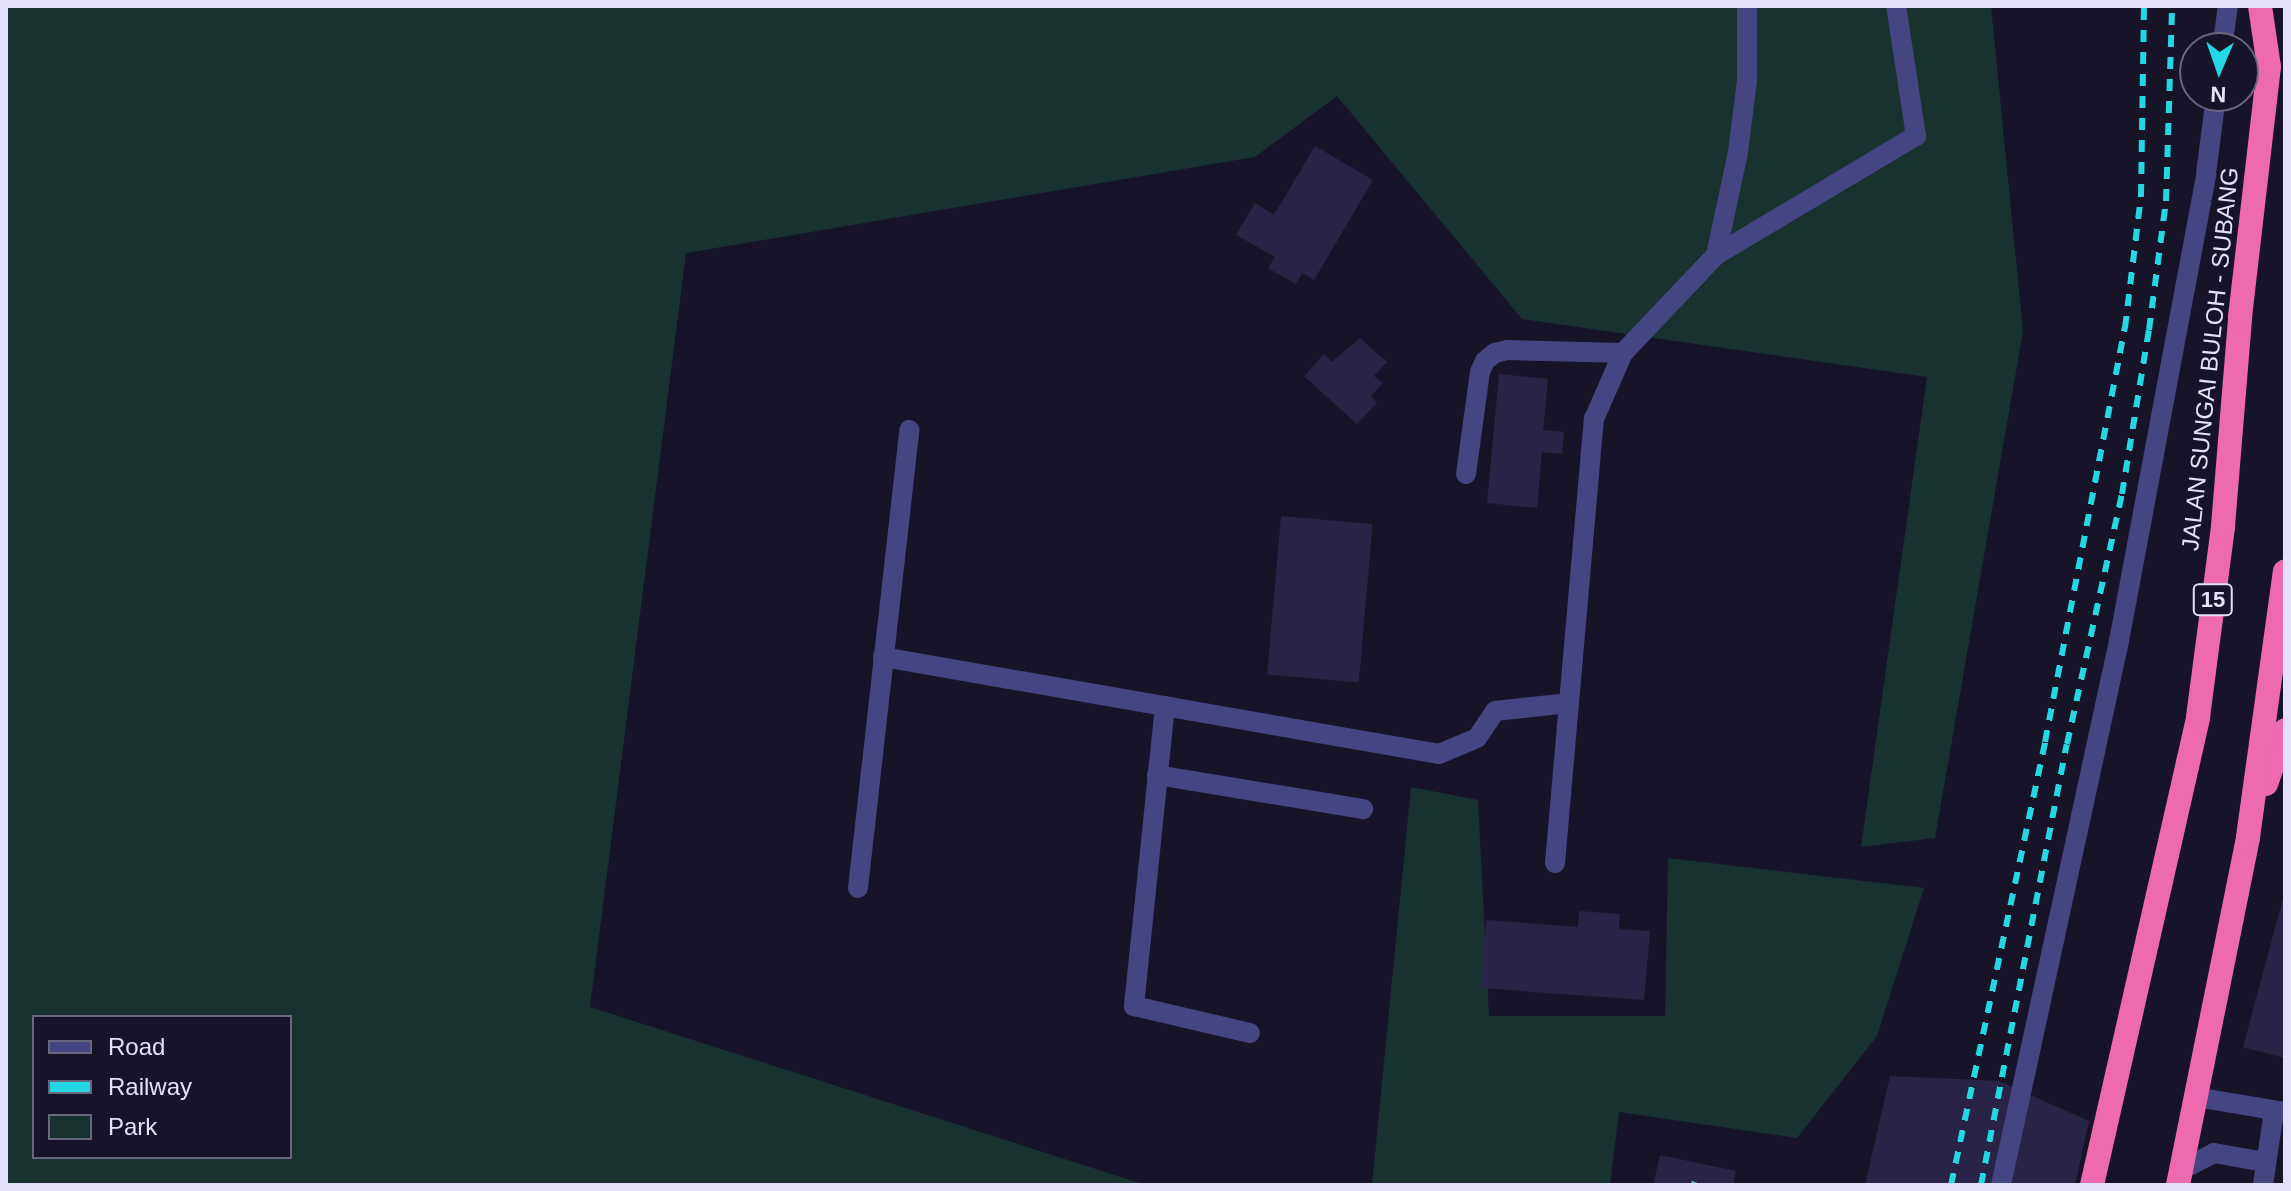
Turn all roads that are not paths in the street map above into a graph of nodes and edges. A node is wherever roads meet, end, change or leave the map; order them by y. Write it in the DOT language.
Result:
graph roads {
  1 [pos="1747,6"];
  2 [pos="1896,6"];
  3 [pos="2228,6"];
  4 [pos="2260,6"];
  5 [pos="2224,32"];
  6 [pos="2214,112"];
  7 [pos="1716,255"];
  8 [pos="1623,353"];
  9 [pos="909,430"];
  10 [pos="1466,474"];
  11 [pos="2285,572"];
  12 [pos="883,657"];
  13 [pos="1569,703"];
  14 [pos="1165,706"];
  15 [pos="2285,730"];
  16 [pos="1157,775"];
  17 [pos="1363,809"];
  18 [pos="2248,837"];
  19 [pos="1555,863"];
  20 [pos="858,888"];
  21 [pos="1250,1033"];
  22 [pos="2196,1097"];
  23 [pos="2280,1112"];
  24 [pos="2265,1162"];
  25 [pos="2180,1178"];
  26 [pos="2001,1185"];
  27 [pos="2092,1185"];
  28 [pos="2263,1185"];
  1 -- 7 [label="street"];
  2 -- 7 [label="street"];
  3 -- 5 [label="street"];
  4 -- 27 [label="highway, JALAN SUNGAI BULOH - SUBANG / 15"];
  6 -- 26 [label="street"];
  7 -- 8 [label="street"];
  8 -- 10 [label="street"];
  8 -- 13 [label="street"];
  9 -- 12 [label="street"];
  11 -- 18 [label="highway"];
  12 -- 14 [label="street"];
  12 -- 20 [label="street"];
  13 -- 14 [label="street"];
  13 -- 19 [label="street"];
  14 -- 16 [label="street"];
  15 -- 18 [label="highway"];
  16 -- 17 [label="street"];
  16 -- 21 [label="street"];
  18 -- 22 [label="highway"];
  22 -- 23 [label="street"];
  22 -- 25 [label="highway"];
  23 -- 24 [label="street"];
  24 -- 25 [label="street"];
  24 -- 28 [label="street"];
}
